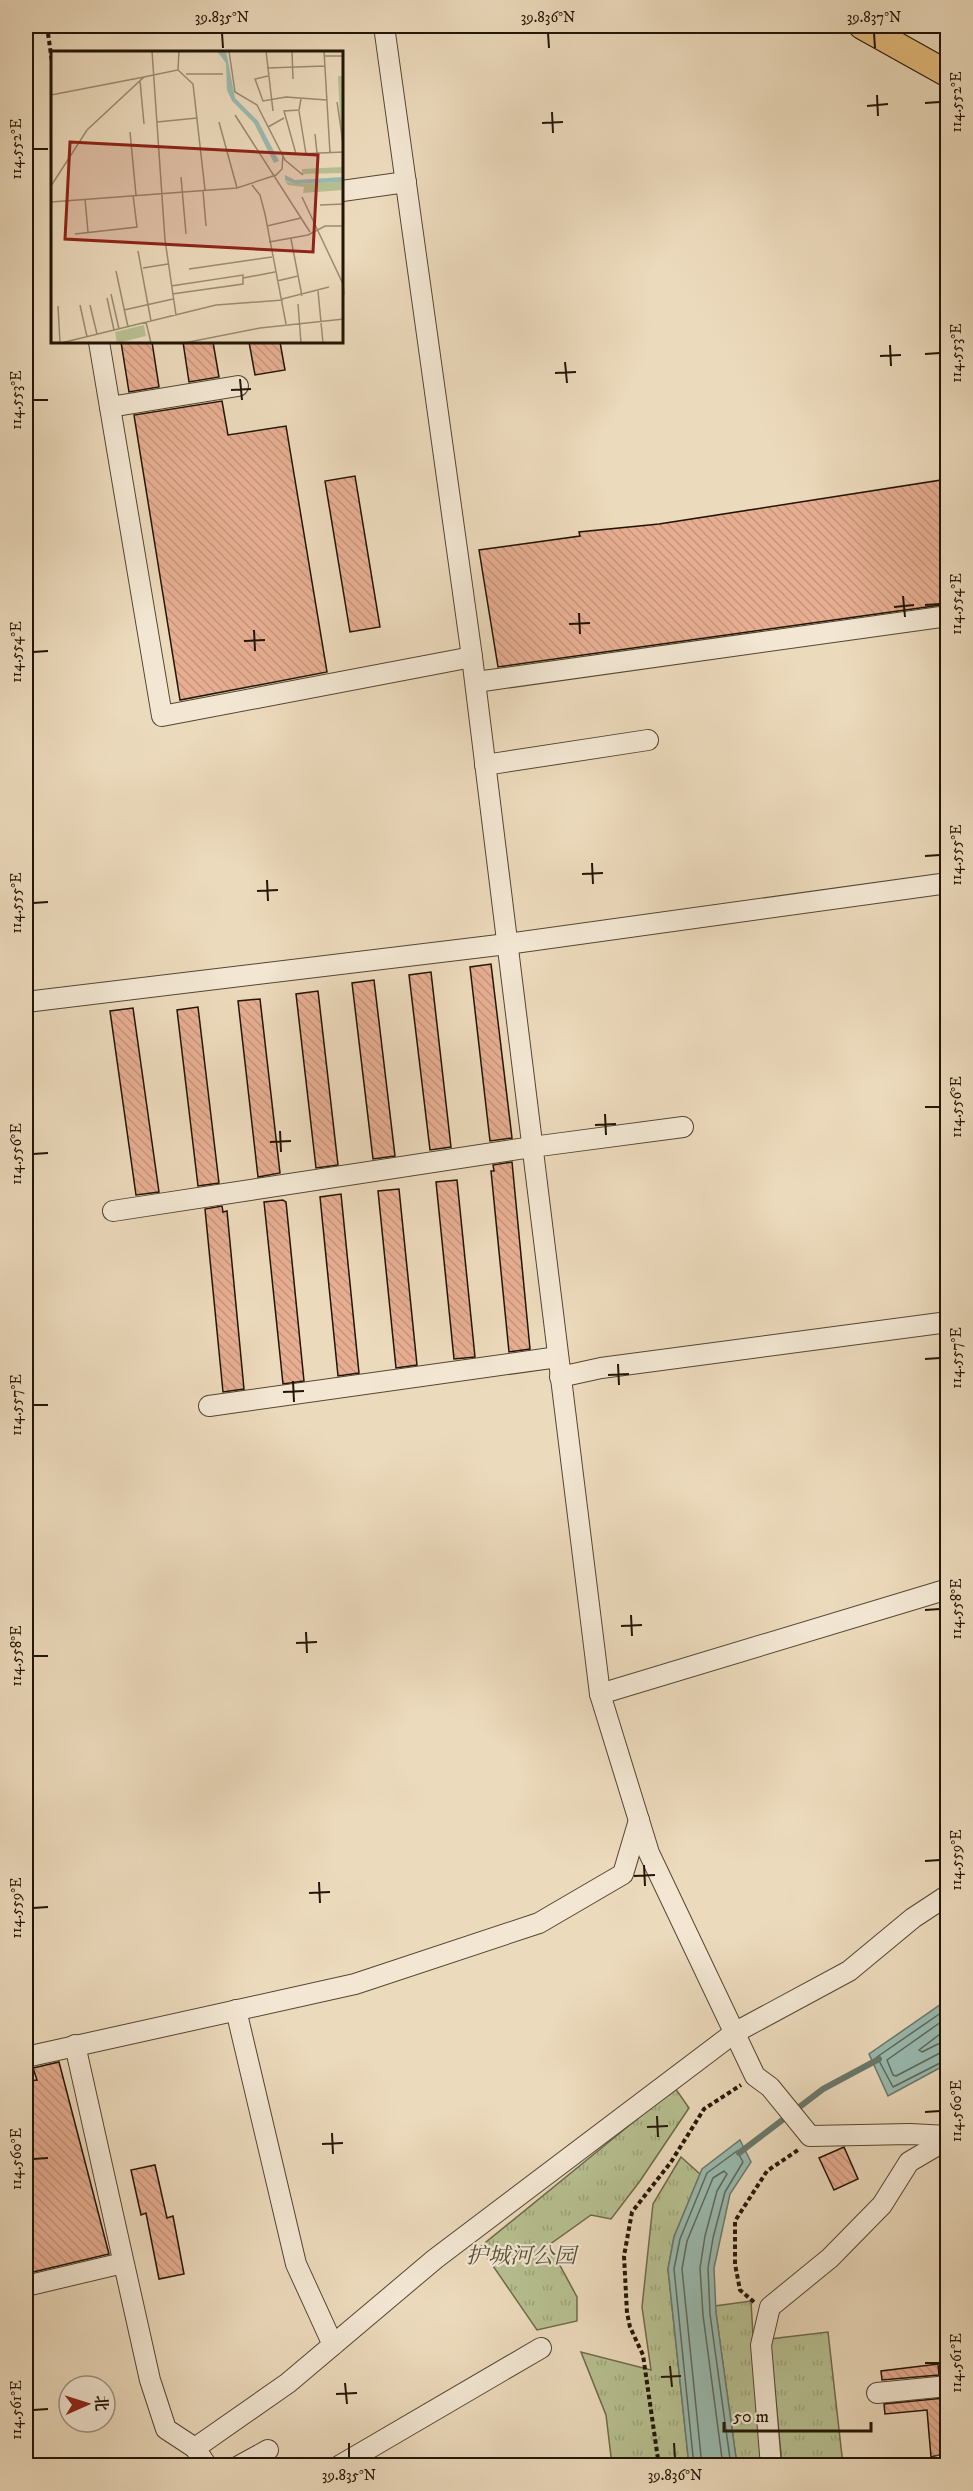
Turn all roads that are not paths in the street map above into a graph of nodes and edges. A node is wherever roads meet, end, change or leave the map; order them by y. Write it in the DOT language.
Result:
graph roads {
  1 [pos="384,26"];
  2 [pos="862,26"];
  3 [pos="948,74"];
  4 [pos="406,182"];
  5 [pos="344,191"];
  6 [pos="99,344"];
  7 [pos="238,386"];
  8 [pos="110,408"];
  9 [pos="948,616"];
  10 [pos="472,657"];
  11 [pos="476,682"];
  12 [pos="648,740"];
  13 [pos="486,765"];
  14 [pos="948,883"];
  15 [pos="507,944"];
  16 [pos="26,1002"];
  17 [pos="683,1126"];
  18 [pos="532,1147"];
  19 [pos="113,1211"];
  20 [pos="948,1322"];
  21 [pos="558,1357"];
  22 [pos="560,1377"];
  23 [pos="209,1406"];
  24 [pos="948,1589"];
  25 [pos="600,1694"];
  26 [pos="639,1820"];
  27 [pos="948,1895"];
  28 [pos="236,2010"];
  29 [pos="734,2033"];
  30 [pos="75,2045"];
  31 [pos="26,2057"];
  32 [pos="948,2137"];
  33 [pos="123,2263"];
  34 [pos="26,2286"];
  35 [pos="333,2345"];
  36 [pos="541,2348"];
  37 [pos="948,2386"];
  38 [pos="878,2393"];
  39 [pos="195,2448"];
  40 [pos="268,2450"];
  41 [pos="948,2465"];
  42 [pos="207,2466"];
  43 [pos="239,2466"];
  44 [pos="339,2466"];
  45 [pos="771,2466"];
  46 [pos="939,2466"];
  1 -- 4 [label="street"];
  2 -- 3 [label="main road"];
  4 -- 5 [label="street"];
  4 -- 10 [label="street"];
  6 -- 8 [label="street"];
  7 -- 8 [label="street"];
  8 -- 10 [label="street"];
  9 -- 11 [label="street"];
  10 -- 11 [label="street"];
  11 -- 13 [label="street"];
  12 -- 13 [label="street"];
  13 -- 15 [label="street"];
  14 -- 15 [label="street"];
  15 -- 16 [label="street"];
  15 -- 18 [label="street"];
  17 -- 18 [label="street"];
  18 -- 19 [label="street"];
  18 -- 21 [label="street"];
  20 -- 22 [label="street"];
  21 -- 22 [label="street"];
  21 -- 23 [label="street"];
  22 -- 25 [label="street"];
  24 -- 25 [label="street"];
  25 -- 26 [label="street"];
  26 -- 28 [label="street"];
  26 -- 29 [label="street"];
  27 -- 29 [label="street"];
  28 -- 30 [label="street"];
  28 -- 35 [label="street"];
  29 -- 32 [label="street"];
  29 -- 35 [label="street"];
  30 -- 31 [label="street"];
  30 -- 33 [label="street"];
  32 -- 45 [label="street"];
  33 -- 34 [label="street"];
  33 -- 39 [label="street"];
  35 -- 39 [label="street"];
  36 -- 44 [label="street"];
  37 -- 38 [label="street"];
  39 -- 42 [label="street"];
  40 -- 43 [label="street"];
  41 -- 46 [label="street"];
}
